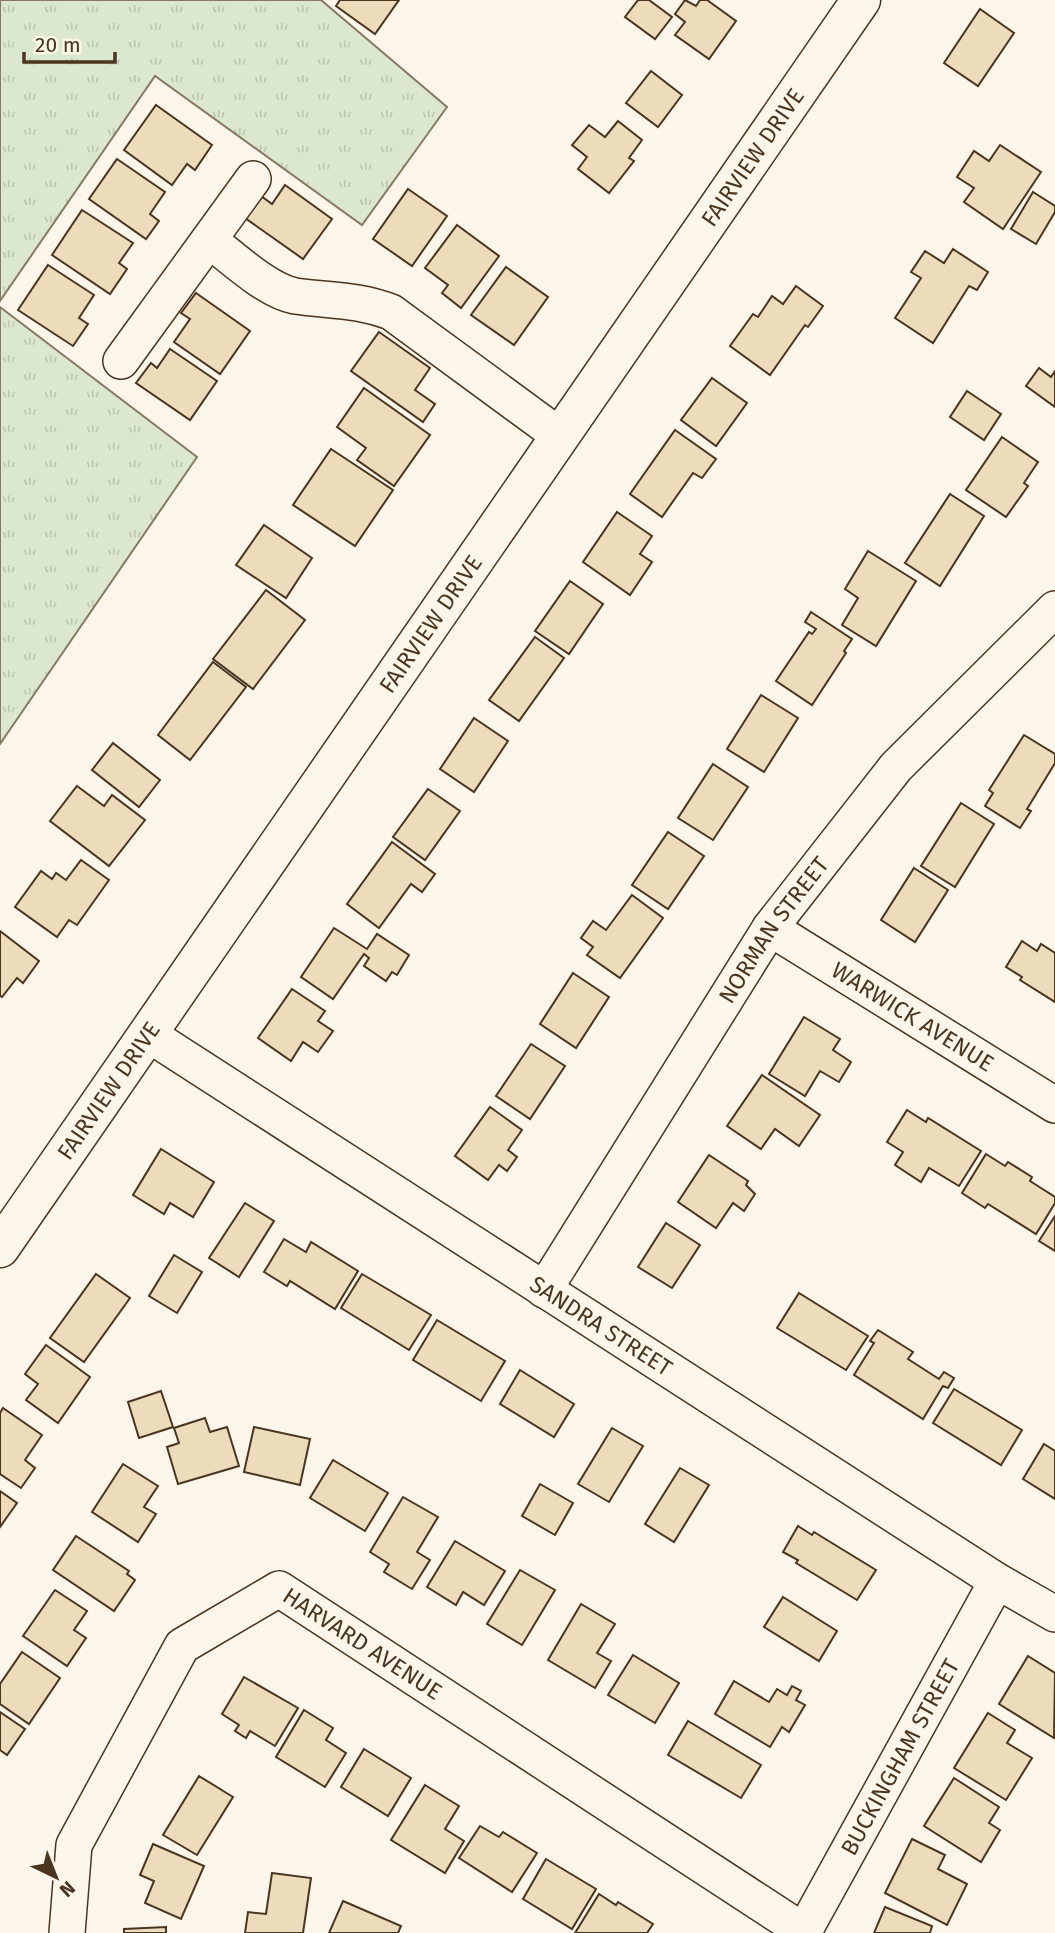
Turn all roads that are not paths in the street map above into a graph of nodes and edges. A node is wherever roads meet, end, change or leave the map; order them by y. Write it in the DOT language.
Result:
graph roads {
  1 [pos="857,1"];
  2 [pos="253,179"];
  3 [pos="209,240"];
  4 [pos="121,361"];
  5 [pos="560,436"];
  6 [pos="1055,609"];
  7 [pos="770,928"];
  8 [pos="148,1034"];
  9 [pos="1055,1105"];
  10 [pos="0,1248"];
  11 [pos="544,1290"];
  12 [pos="997,1581"];
  13 [pos="1055,1615"];
  14 [pos="803,1932"];
  15 [pos="67,1933"];
  1 -- 5 [label="main road, FAIRVIEW DRIVE"];
  2 -- 3 [label="street"];
  3 -- 4 [label="street"];
  3 -- 5 [label="street"];
  5 -- 8 [label="main road, FAIRVIEW DRIVE"];
  6 -- 7 [label="street, NORMAN STREET"];
  7 -- 9 [label="street, WARWICK AVENUE"];
  7 -- 11 [label="street, NORMAN STREET"];
  8 -- 10 [label="main road, FAIRVIEW DRIVE"];
  8 -- 11 [label="street, SANDRA STREET"];
  11 -- 12 [label="street, SANDRA STREET"];
  12 -- 13 [label="street, SANDRA STREET"];
  12 -- 14 [label="street, BUCKINGHAM STREET"];
  14 -- 15 [label="street, HARVARD AVENUE"];
}
